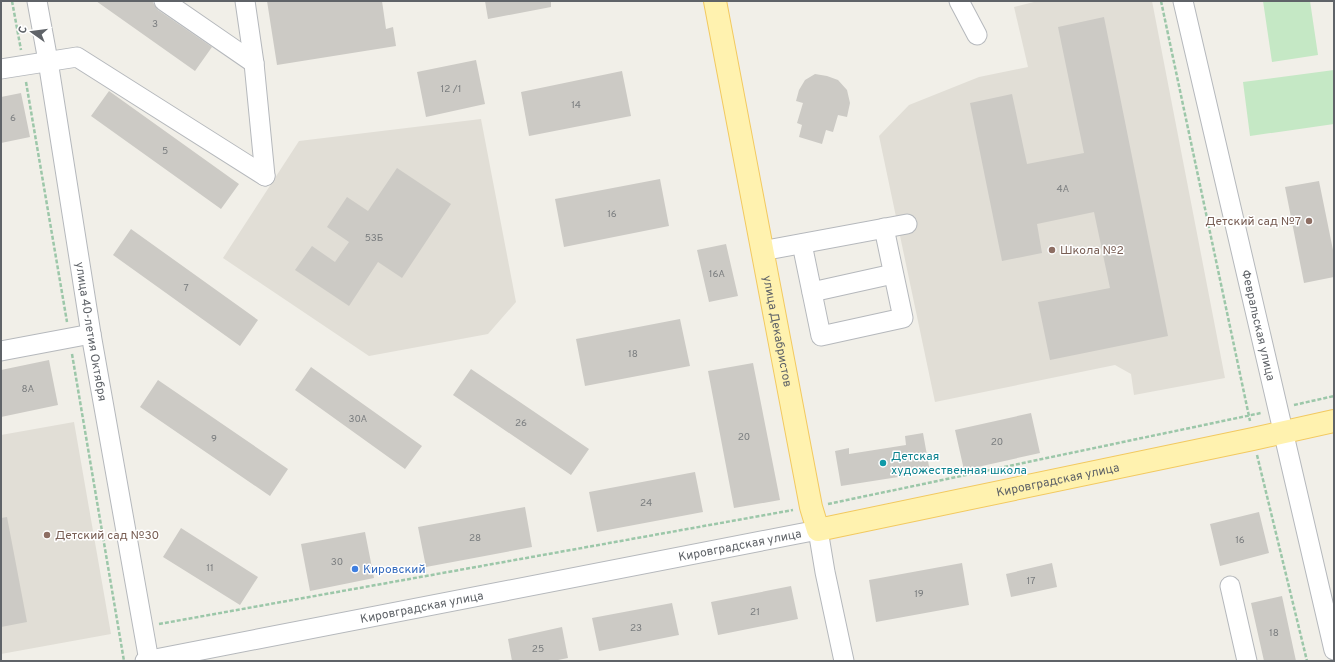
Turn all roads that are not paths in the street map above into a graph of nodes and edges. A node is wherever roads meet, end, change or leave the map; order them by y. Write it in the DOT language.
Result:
graph roads {
  1 [pos="37,1"];
  2 [pos="164,1"];
  3 [pos="245,1"];
  4 [pos="714,1"];
  5 [pos="959,1"];
  6 [pos="1183,1"];
  7 [pos="977,35"];
  8 [pos="48,61"];
  9 [pos="254,63"];
  10 [pos="1,69"];
  11 [pos="907,224"];
  12 [pos="884,228"];
  13 [pos="802,244"];
  14 [pos="762,251"];
  15 [pos="893,274"];
  16 [pos="812,292"];
  17 [pos="91,334"];
  18 [pos="1,351"];
  19 [pos="1334,421"];
  20 [pos="1283,433"];
  21 [pos="818,530"];
  22 [pos="1230,586"];
  23 [pos="1334,650"];
  24 [pos="147,661"];
  25 [pos="844,661"];
  26 [pos="1247,661"];
  1 -- 8 [label="street, улица 40-летия Октября"];
  2 -- 9 [label="street"];
  3 -- 9 [label="street"];
  4 -- 14 [label="main road, улица Декабристов"];
  5 -- 7 [label="street"];
  6 -- 20 [label="street, Февральская улица"];
  8 -- 9 [label="street"];
  8 -- 10 [label="street"];
  8 -- 17 [label="street, улица 40-летия Октября"];
  11 -- 12 [label="street"];
  12 -- 13 [label="street"];
  12 -- 15 [label="street"];
  13 -- 14 [label="street"];
  13 -- 16 [label="street"];
  14 -- 21 [label="main road, улица Декабристов"];
  15 -- 16 [label="street"];
  15 -- 16 [label="street"];
  17 -- 18 [label="street"];
  17 -- 24 [label="street, улица 40-летия Октября"];
  19 -- 20 [label="main road, Кировградская улица"];
  20 -- 21 [label="main road, Кировградская улица"];
  20 -- 23 [label="street, Февральская улица"];
  21 -- 24 [label="street, Кировградская улица"];
  21 -- 25 [label="street, улица Декабристов"];
  22 -- 26 [label="street"];
}
